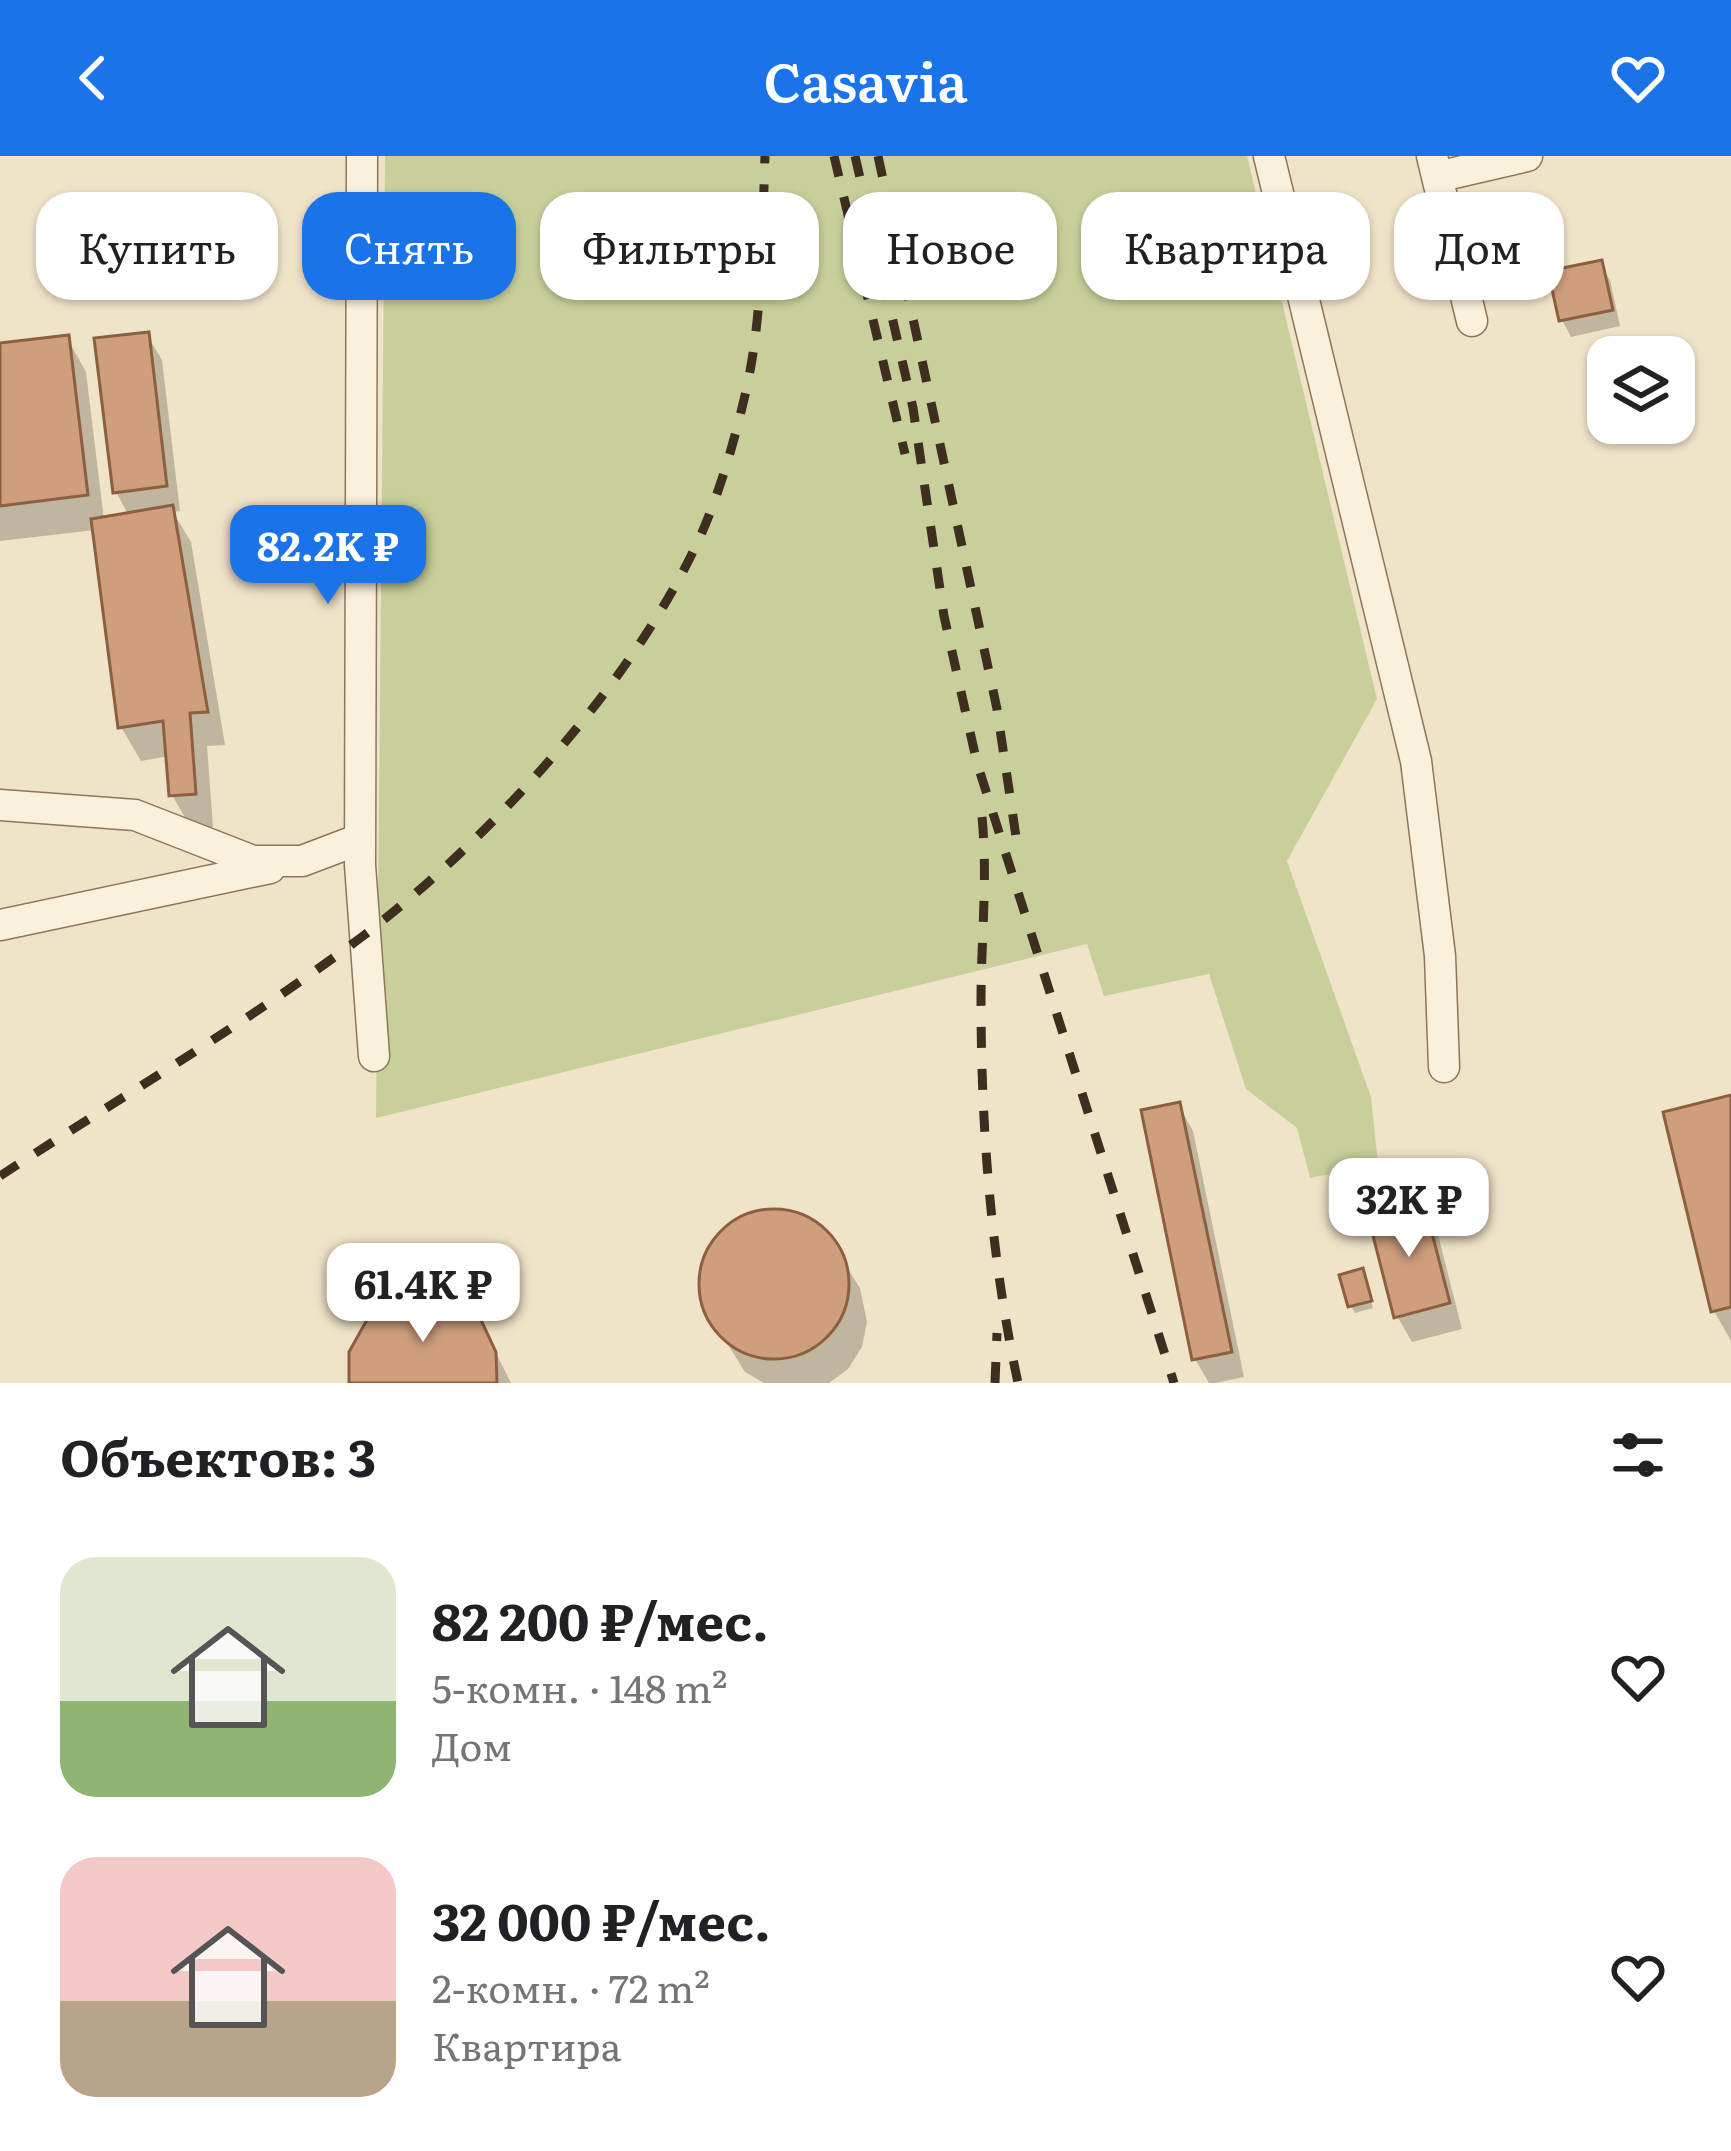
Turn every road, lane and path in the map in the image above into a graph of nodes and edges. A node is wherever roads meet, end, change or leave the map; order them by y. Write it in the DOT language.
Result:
graph roads {
  1 [pos="362,156"];
  2 [pos="1269,156"];
  3 [pos="1528,156"];
  4 [pos="1434,167"];
  5 [pos="1472,321"];
  6 [pos="0,805"];
  7 [pos="360,838"];
  8 [pos="302,861"];
  9 [pos="0,926"];
  10 [pos="374,1056"];
  11 [pos="1444,1067"];
  1 -- 7 [label="street"];
  2 -- 11 [label="street"];
  3 -- 4 [label="street"];
  4 -- 5 [label="street"];
  6 -- 8 [label="street"];
  7 -- 8 [label="street"];
  7 -- 10 [label="street"];
  8 -- 9 [label="street"];
}
